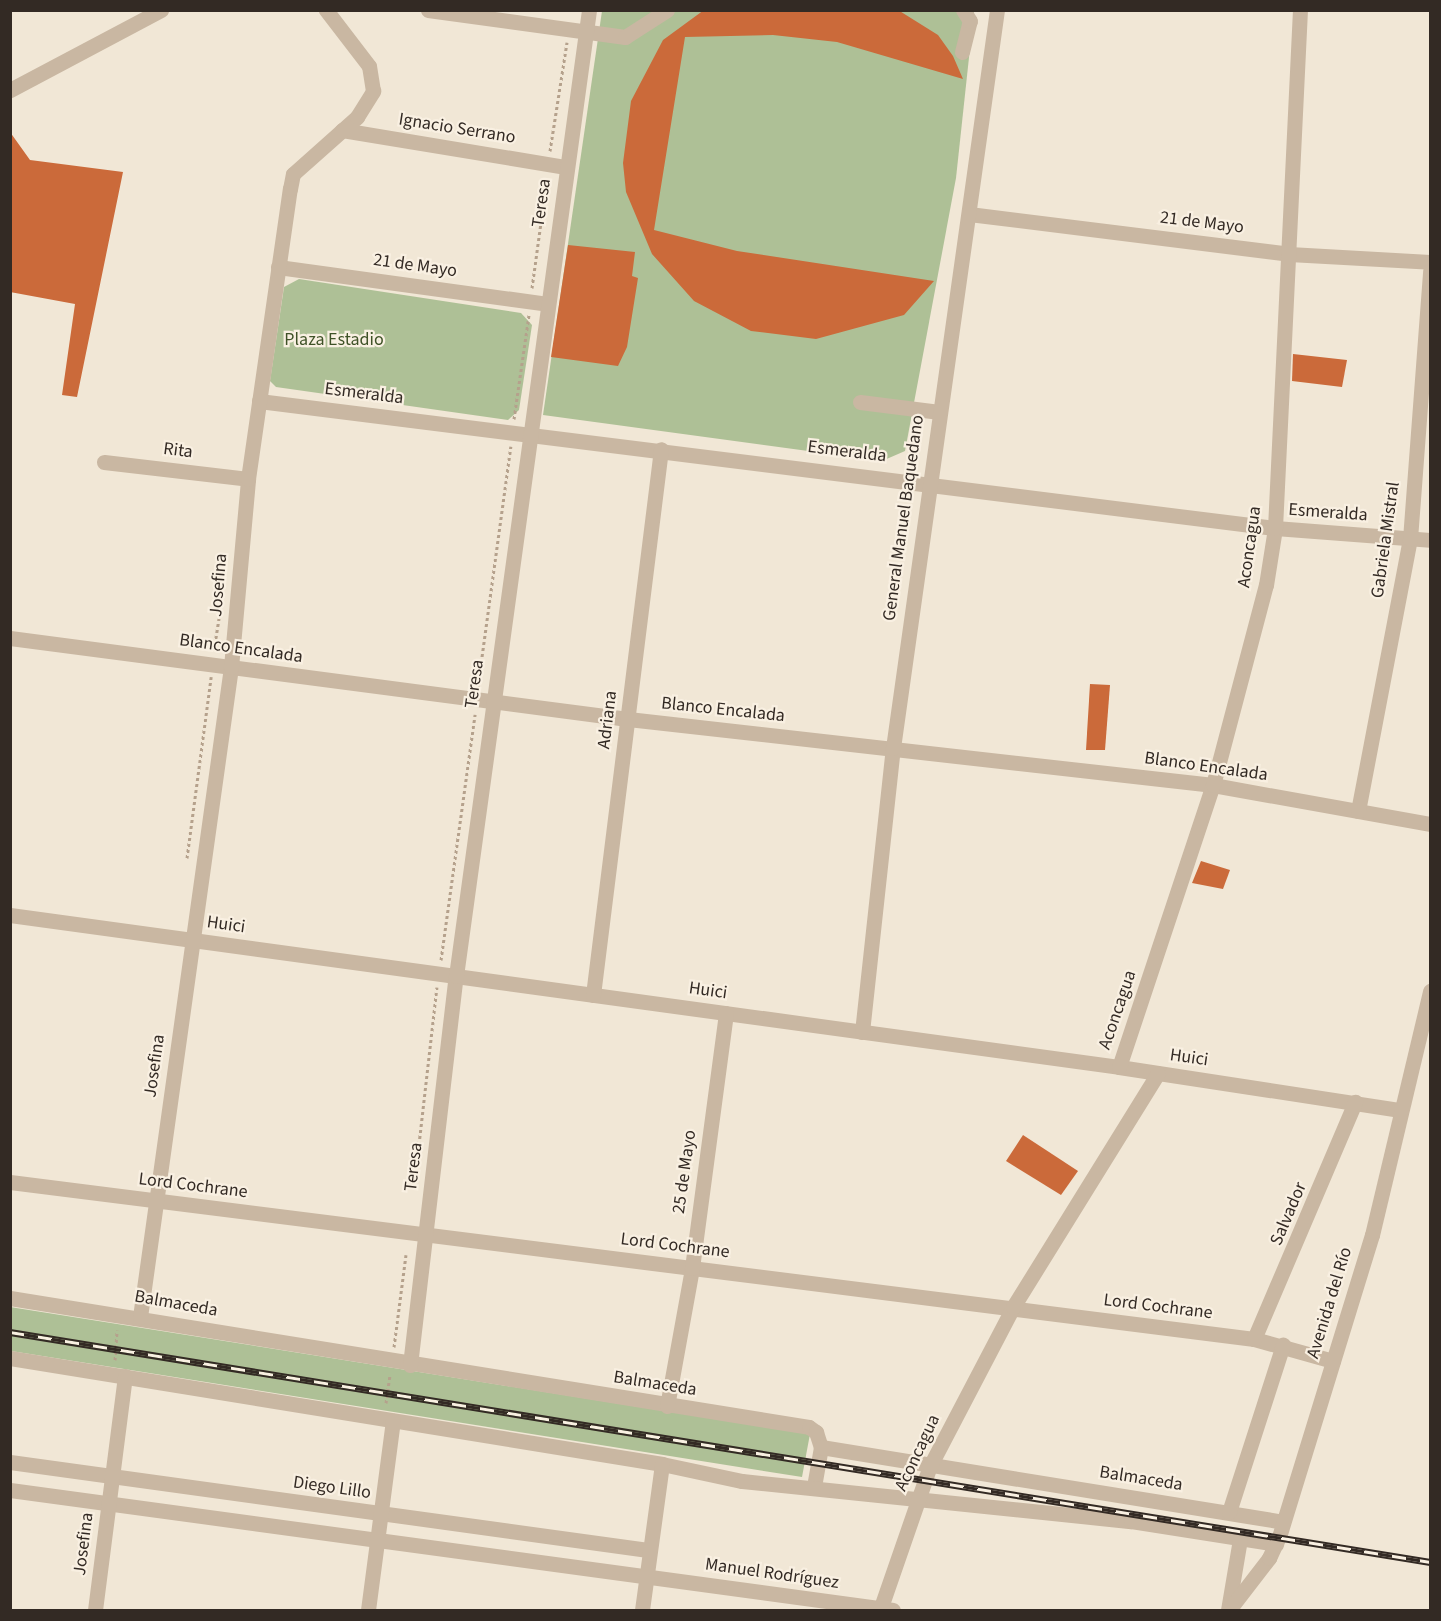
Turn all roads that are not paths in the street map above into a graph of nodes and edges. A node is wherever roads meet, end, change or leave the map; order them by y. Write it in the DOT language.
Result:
graph roads {
  1 [pos="161,10"];
  2 [pos="326,10"];
  3 [pos="428,10"];
  4 [pos="588,10"];
  5 [pos="667,10"];
  6 [pos="963,10"];
  7 [pos="997,10"];
  8 [pos="1300,10"];
  9 [pos="585,32"];
  10 [pos="962,52"];
  11 [pos="10,90"];
  12 [pos="342,130"];
  13 [pos="566,167"];
  14 [pos="969,214"];
  15 [pos="1289,254"];
  16 [pos="1431,262"];
  17 [pos="278,267"];
  18 [pos="1431,271"];
  19 [pos="547,304"];
  20 [pos="259,401"];
  21 [pos="860,402"];
  22 [pos="939,412"];
  23 [pos="530,434"];
  24 [pos="661,449"];
  25 [pos="104,462"];
  26 [pos="248,479"];
  27 [pos="928,482"];
  28 [pos="1275,528"];
  29 [pos="1410,539"];
  30 [pos="1431,540"];
  31 [pos="10,638"];
  32 [pos="231,667"];
  33 [pos="493,702"];
  34 [pos="628,719"];
  35 [pos="893,748"];
  36 [pos="1213,785"];
  37 [pos="1358,811"];
  38 [pos="1431,824"];
  39 [pos="10,915"];
  40 [pos="193,940"];
  41 [pos="456,976"];
  42 [pos="1431,991"];
  43 [pos="593,995"];
  44 [pos="726,1013"];
  45 [pos="862,1032"];
  46 [pos="1119,1067"];
  47 [pos="1158,1073"];
  48 [pos="1355,1102"];
  49 [pos="1399,1110"];
  50 [pos="10,1182"];
  51 [pos="156,1202"];
  52 [pos="426,1234"];
  53 [pos="692,1268"];
  54 [pos="10,1298"];
  55 [pos="1013,1307"];
  56 [pos="140,1317"];
  57 [pos="1254,1339"];
  58 [pos="1283,1345"];
  59 [pos="10,1358"];
  60 [pos="1333,1361"];
  61 [pos="410,1365"];
  62 [pos="120,1375"];
  63 [pos="667,1406"];
  64 [pos="393,1421"];
  65 [pos="821,1447"];
  66 [pos="10,1462"];
  67 [pos="662,1464"];
  68 [pos="930,1466"];
  69 [pos="112,1477"];
  70 [pos="813,1485"];
  71 [pos="10,1490"];
  72 [pos="918,1497"];
  73 [pos="109,1504"];
  74 [pos="1229,1512"];
  75 [pos="381,1514"];
  76 [pos="1283,1522"];
  77 [pos="377,1538"];
  78 [pos="1240,1539"];
  79 [pos="1276,1544"];
  80 [pos="648,1550"];
  81 [pos="646,1576"];
  82 [pos="885,1610"];
  83 [pos="95,1611"];
  84 [pos="368,1611"];
  85 [pos="642,1611"];
  86 [pos="1228,1611"];
  1 -- 11 [label="street"];
  2 -- 12 [label="street, Josefina"];
  3 -- 9 [label="street"];
  4 -- 9 [label="street, Teresa"];
  5 -- 9 [label="street"];
  6 -- 10 [label="street"];
  7 -- 14 [label="street, General Manuel Baquedano"];
  8 -- 15 [label="street, Aconcagua"];
  9 -- 13 [label="street, Teresa"];
  12 -- 13 [label="street, Ignacio Serrano"];
  12 -- 17 [label="street, Josefina"];
  13 -- 19 [label="street, Teresa"];
  14 -- 15 [label="street, 21 de Mayo"];
  14 -- 22 [label="street, General Manuel Baquedano"];
  15 -- 16 [label="street, 21 de Mayo"];
  15 -- 28 [label="street, Aconcagua"];
  17 -- 19 [label="street, 21 de Mayo"];
  17 -- 20 [label="street, Josefina"];
  18 -- 29 [label="street, Gabriela Mistral"];
  19 -- 23 [label="street, Teresa"];
  20 -- 23 [label="street, Esmeralda"];
  20 -- 26 [label="street, Josefina"];
  21 -- 22 [label="street"];
  22 -- 27 [label="street, General Manuel Baquedano"];
  23 -- 24 [label="street, Esmeralda"];
  23 -- 33 [label="street, Teresa"];
  24 -- 27 [label="street, Esmeralda"];
  24 -- 34 [label="street, Adriana"];
  25 -- 26 [label="street, Rita"];
  26 -- 32 [label="street, Josefina"];
  27 -- 28 [label="street, Esmeralda"];
  27 -- 35 [label="street, General Manuel Baquedano"];
  28 -- 29 [label="street, Esmeralda"];
  28 -- 36 [label="street, Aconcagua"];
  29 -- 30 [label="street, Esmeralda"];
  29 -- 37 [label="street, Gabriela Mistral"];
  31 -- 32 [label="street, Blanco Encalada"];
  32 -- 33 [label="street, Blanco Encalada"];
  32 -- 40 [label="street, Josefina"];
  33 -- 34 [label="street, Blanco Encalada"];
  33 -- 41 [label="street, Teresa"];
  34 -- 35 [label="street, Blanco Encalada"];
  34 -- 43 [label="street, Adriana"];
  35 -- 36 [label="street, Blanco Encalada"];
  35 -- 45 [label="street, General Manuel Baquedano"];
  36 -- 37 [label="street, Blanco Encalada"];
  36 -- 46 [label="street, Aconcagua"];
  37 -- 38 [label="street, Blanco Encalada"];
  39 -- 40 [label="street, Huici"];
  40 -- 41 [label="street, Huici"];
  40 -- 51 [label="street, Josefina"];
  41 -- 43 [label="street, Huici"];
  41 -- 52 [label="street, Teresa"];
  42 -- 49 [label="street, Avenida del Río"];
  43 -- 44 [label="street, Huici"];
  44 -- 45 [label="street, Huici"];
  44 -- 53 [label="street, 25 de Mayo"];
  45 -- 46 [label="street, Huici"];
  46 -- 47 [label="street, Huici"];
  47 -- 48 [label="street, Huici"];
  47 -- 55 [label="street, Aconcagua"];
  48 -- 49 [label="street, Huici"];
  48 -- 57 [label="street, Salvador"];
  49 -- 60 [label="street, Avenida del Río"];
  50 -- 51 [label="street, Lord Cochrane"];
  51 -- 52 [label="street, Lord Cochrane"];
  51 -- 56 [label="street, Josefina"];
  52 -- 53 [label="street, Lord Cochrane"];
  52 -- 61 [label="street, Teresa"];
  53 -- 55 [label="street, Lord Cochrane"];
  53 -- 63 [label="street, 25 de Mayo"];
  54 -- 56 [label="street, Balmaceda"];
  55 -- 57 [label="street, Lord Cochrane"];
  55 -- 68 [label="street, Aconcagua"];
  56 -- 61 [label="street, Balmaceda"];
  57 -- 58 [label="street, Lord Cochrane"];
  58 -- 60 [label="street, Lord Cochrane"];
  58 -- 74 [label="street"];
  59 -- 62 [label="street"];
  60 -- 76 [label="street, Avenida del Río"];
  61 -- 63 [label="street, Balmaceda"];
  62 -- 64 [label="street"];
  62 -- 69 [label="street, Josefina"];
  63 -- 65 [label="street, Balmaceda"];
  64 -- 67 [label="street"];
  64 -- 75 [label="street"];
  65 -- 68 [label="street, Balmaceda"];
  65 -- 70 [label="street"];
  66 -- 69 [label="street, Diego Lillo"];
  67 -- 70 [label="street"];
  67 -- 80 [label="street"];
  68 -- 72 [label="street, Aconcagua"];
  68 -- 74 [label="street, Balmaceda"];
  69 -- 73 [label="street, Josefina"];
  69 -- 75 [label="street, Diego Lillo"];
  70 -- 72 [label="street"];
  71 -- 73 [label="street"];
  72 -- 78 [label="street"];
  72 -- 82 [label="street, Aconcagua"];
  73 -- 77 [label="street"];
  73 -- 83 [label="street, Josefina"];
  74 -- 76 [label="street, Balmaceda"];
  75 -- 77 [label="street"];
  75 -- 80 [label="street, Diego Lillo"];
  76 -- 79 [label="street, Avenida del Río"];
  77 -- 81 [label="street"];
  77 -- 84 [label="street"];
  78 -- 79 [label="street"];
  78 -- 86 [label="street, Avenida del Río"];
  79 -- 86 [label="street, Avenida del Río"];
  80 -- 81 [label="street"];
  81 -- 82 [label="street, Manuel Rodríguez"];
  81 -- 85 [label="street"];
}
